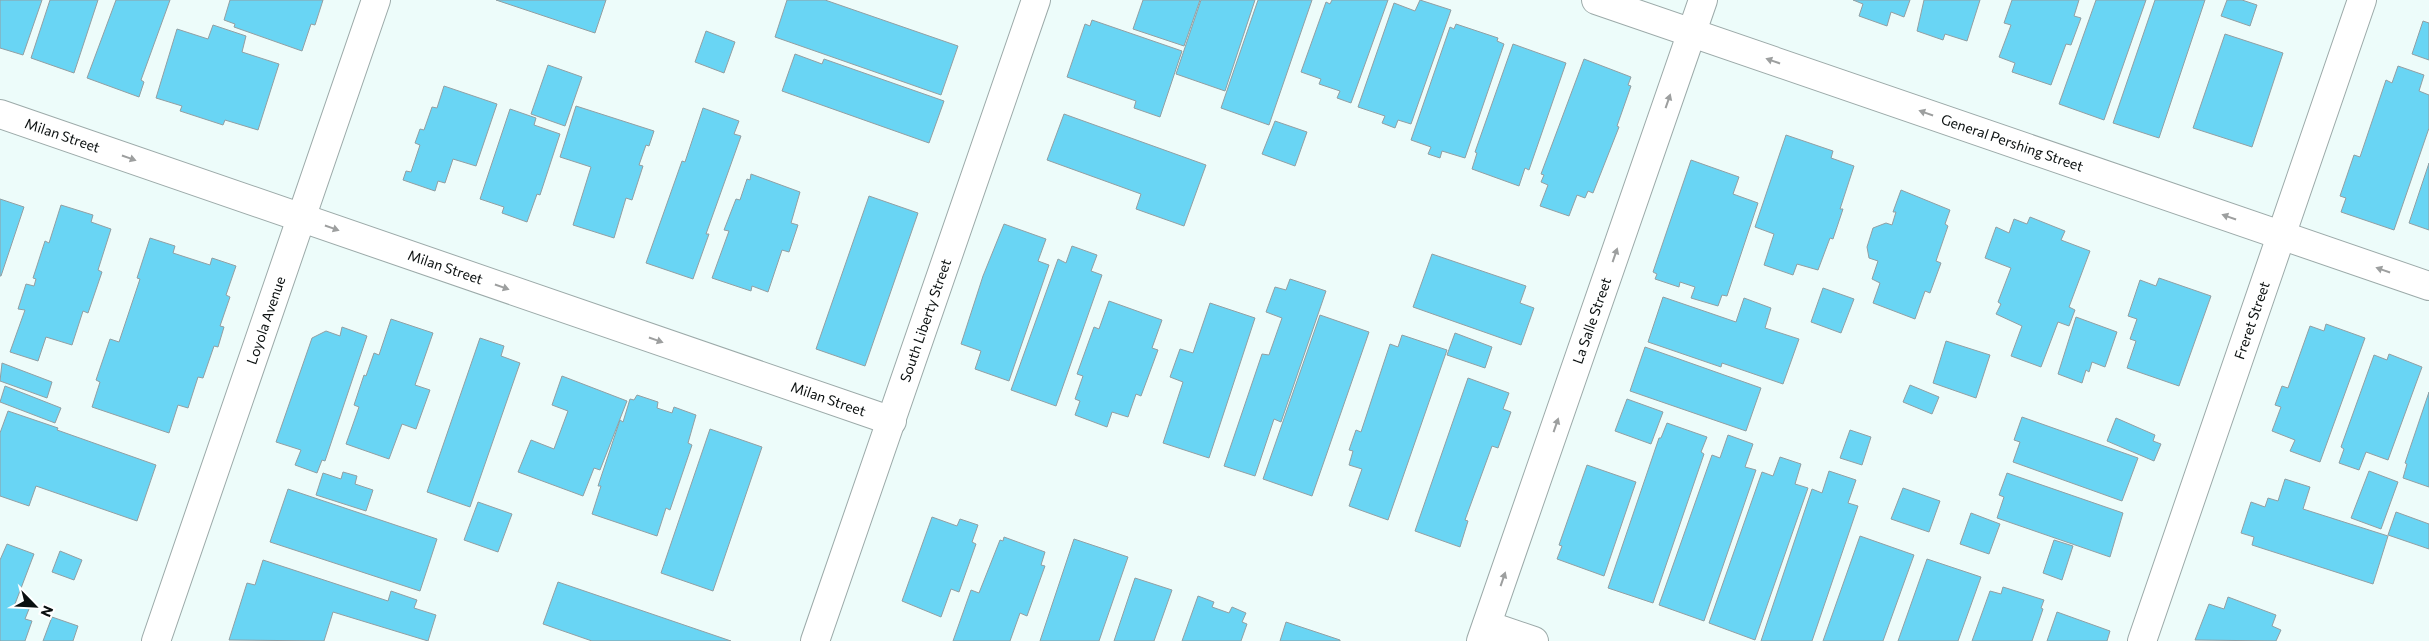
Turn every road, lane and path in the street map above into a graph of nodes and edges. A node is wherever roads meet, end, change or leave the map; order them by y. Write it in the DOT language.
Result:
graph roads {
  1 [pos="376,0"];
  2 [pos="1036,0"];
  3 [pos="1596,0"];
  4 [pos="1703,0"];
  5 [pos="2362,0"];
  6 [pos="1692,33"];
  7 [pos="0,114"];
  8 [pos="301,217"];
  9 [pos="2281,235"];
  10 [pos="2429,286"];
  11 [pos="892,421"];
  12 [pos="1484,633"];
  13 [pos="156,641"];
  14 [pos="815,641"];
  15 [pos="1534,641"];
  16 [pos="2142,641"];
  1 -- 8 [label="street, Loyola Avenue"];
  2 -- 11 [label="street, South Liberty Street"];
  3 -- 6 [label="street, General Pershing Street"];
  4 -- 6 [label="street, La Salle Street"];
  5 -- 9 [label="street, Freret Street"];
  9 -- 6 [label="street, General Pershing Street, one-way"];
  12 -- 6 [label="street, La Salle Street, one-way"];
  7 -- 8 [label="street, Milan Street, one-way"];
  8 -- 11 [label="street, Milan Street, one-way"];
  8 -- 13 [label="street, Loyola Avenue"];
  10 -- 9 [label="street, General Pershing Street, one-way"];
  9 -- 16 [label="street, Freret Street"];
  11 -- 14 [label="street, South Liberty Street"];
  12 -- 15 [label="street"];
}
